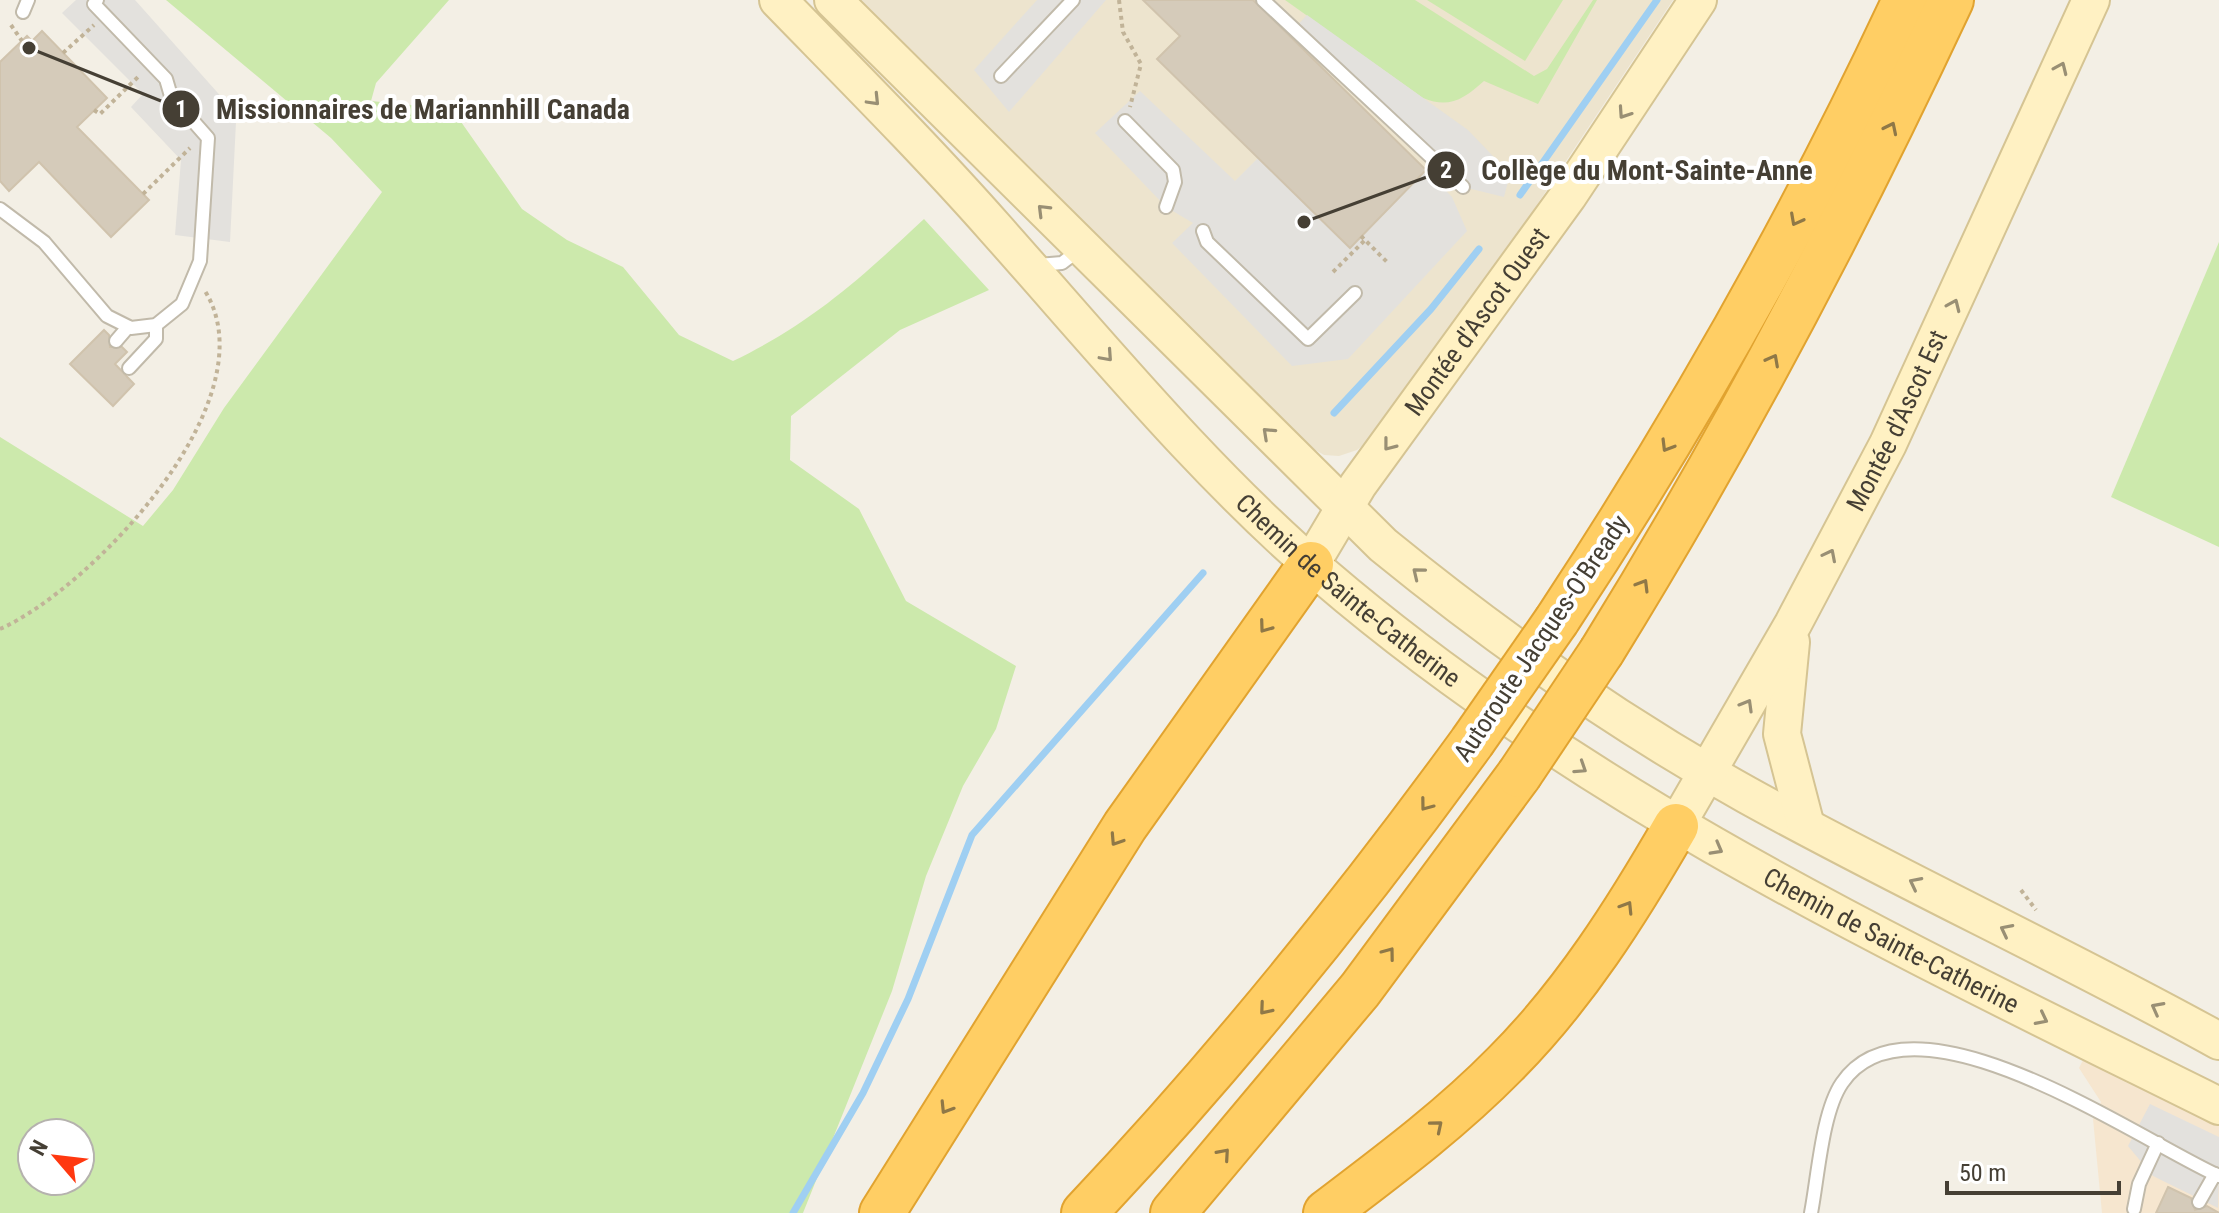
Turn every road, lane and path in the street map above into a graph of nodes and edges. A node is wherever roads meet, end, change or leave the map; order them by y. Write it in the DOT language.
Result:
graph roads {
  1 [pos="97,0"];
  2 [pos="833,0"];
  3 [pos="1073,0"];
  4 [pos="1119,0"];
  5 [pos="1263,0"];
  6 [pos="1698,0"];
  7 [pos="1905,0"];
  8 [pos="1951,0"];
  9 [pos="2091,0"];
  10 [pos="791,5"];
  11 [pos="94,24"];
  12 [pos="16,34"];
  13 [pos="22,41"];
  14 [pos="63,53"];
  15 [pos="142,73"];
  16 [pos="1001,76"];
  17 [pos="1134,97"];
  18 [pos="94,110"];
  19 [pos="1125,121"];
  20 [pos="191,148"];
  21 [pos="1463,187"];
  22 [pos="143,194"];
  23 [pos="1166,207"];
  24 [pos="0,209"];
  25 [pos="1203,231"];
  26 [pos="1081,248"];
  27 [pos="1387,262"];
  28 [pos="1027,265"];
  29 [pos="1333,272"];
  30 [pos="194,282"];
  31 [pos="1355,293"];
  32 [pos="156,325"];
  33 [pos="128,327"];
  34 [pos="116,341"];
  35 [pos="129,368"];
  36 [pos="1345,507"];
  37 [pos="1311,564"];
  38 [pos="1793,624"];
  39 [pos="0,629"];
  40 [pos="1709,772"];
  41 [pos="1676,826"];
  42 [pos="1806,826"];
  43 [pos="2219,1041"];
  44 [pos="2219,1106"];
  45 [pos="2158,1143"];
  46 [pos="2217,1175"];
  47 [pos="2199,1202"];
  48 [pos="2134,1209"];
  49 [pos="882,1213"];
  50 [pos="1084,1213"];
  51 [pos="1173,1213"];
  52 [pos="1326,1213"];
  53 [pos="1811,1213"];
  1 -- 30 [label="lane"];
  26 -- 2 [label="main road, one-way"];
  3 -- 16 [label="lane"];
  4 -- 17 [label="path"];
  5 -- 21 [label="lane"];
  6 -- 36 [label="main road, Montée d'Ascot Ouest, one-way"];
  7 -- 50 [label="highway, Autoroute Jacques-O'Bready, one-way, bridge"];
  51 -- 8 [label="highway, Autoroute Jacques-O'Bready, one-way, bridge"];
  38 -- 9 [label="main road, Montée d'Ascot Est, one-way"];
  10 -- 28 [label="main road, Chemin de Sainte-Catherine, one-way"];
  11 -- 14 [label="path"];
  12 -- 13 [label="path"];
  15 -- 18 [label="path"];
  19 -- 23 [label="lane"];
  20 -- 22 [label="path"];
  24 -- 33 [label="lane"];
  25 -- 31 [label="lane"];
  26 -- 28 [label="lane"];
  36 -- 26 [label="main road, one-way"];
  27 -- 29 [label="path"];
  28 -- 37 [label="main road, Chemin de Sainte-Catherine, one-way"];
  30 -- 32 [label="lane"];
  30 -- 39 [label="path"];
  32 -- 33 [label="lane"];
  32 -- 35 [label="lane"];
  33 -- 34 [label="lane"];
  36 -- 37 [label="main road, Montée d'Ascot Ouest"];
  40 -- 36 [label="main road, one-way"];
  37 -- 41 [label="main road, Chemin de Sainte-Catherine, one-way"];
  37 -- 49 [label="highway, one-way"];
  40 -- 38 [label="main road, Montée d'Ascot Est, one-way"];
  38 -- 42 [label="main road"];
  40 -- 41 [label="main road, Montée d'Ascot Est"];
  40 -- 42 [label="main road"];
  41 -- 44 [label="main road, Chemin de Sainte-Catherine, one-way"];
  52 -- 41 [label="highway, one-way"];
  43 -- 42 [label="main road, one-way"];
  45 -- 46 [label="lane"];
  45 -- 48 [label="lane"];
  45 -- 53 [label="lane"];
  46 -- 47 [label="lane"];
}
